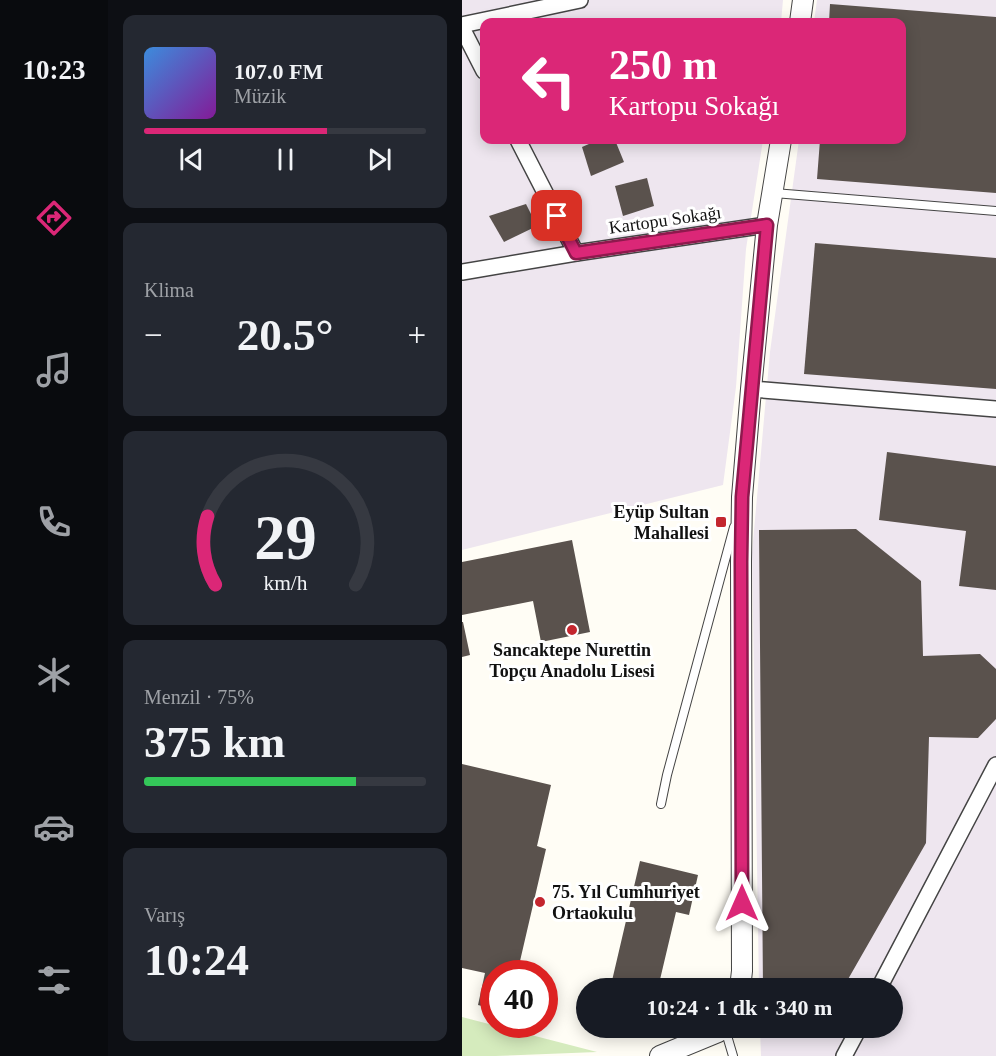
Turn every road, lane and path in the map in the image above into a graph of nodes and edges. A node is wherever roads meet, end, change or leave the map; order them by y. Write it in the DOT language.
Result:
graph roads {
  1 [pos="580,0"];
  2 [pos="803,0"];
  3 [pos="498,18"];
  4 [pos="801,18"];
  5 [pos="480,22"];
  6 [pos="462,26"];
  7 [pos="480,63"];
  8 [pos="522,144"];
  9 [pos="780,144"];
  10 [pos="772,192"];
  11 [pos="996,211"];
  12 [pos="767,225"];
  13 [pos="576,253"];
  14 [pos="462,272"];
  15 [pos="751,389"];
  16 [pos="996,409"];
  17 [pos="742,497"];
  18 [pos="996,765"];
  19 [pos="661,804"];
  20 [pos="741,978"];
  21 [pos="884,978"];
  22 [pos="704,1038"];
  23 [pos="727,1038"];
  24 [pos="854,1038"];
  25 [pos="660,1056"];
  26 [pos="733,1056"];
  27 [pos="844,1056"];
  1 -- 3 [label="street"];
  2 -- 4 [label="street"];
  5 -- 6 [label="street"];
  6 -- 7 [label="street"];
  8 -- 13 [label="street"];
  9 -- 10 [label="street"];
  10 -- 11 [label="lane"];
  10 -- 12 [label="street"];
  12 -- 13 [label="street, Kartopu Sokağı"];
  12 -- 15 [label="street"];
  13 -- 14 [label="street, Kartopu Sokağı"];
  15 -- 16 [label="street"];
  15 -- 17 [label="street"];
  17 -- 19 [label="lane"];
  17 -- 20 [label="street"];
  18 -- 21 [label="street"];
  22 -- 25 [label="street"];
  23 -- 26 [label="lane"];
  24 -- 27 [label="street"];
}
